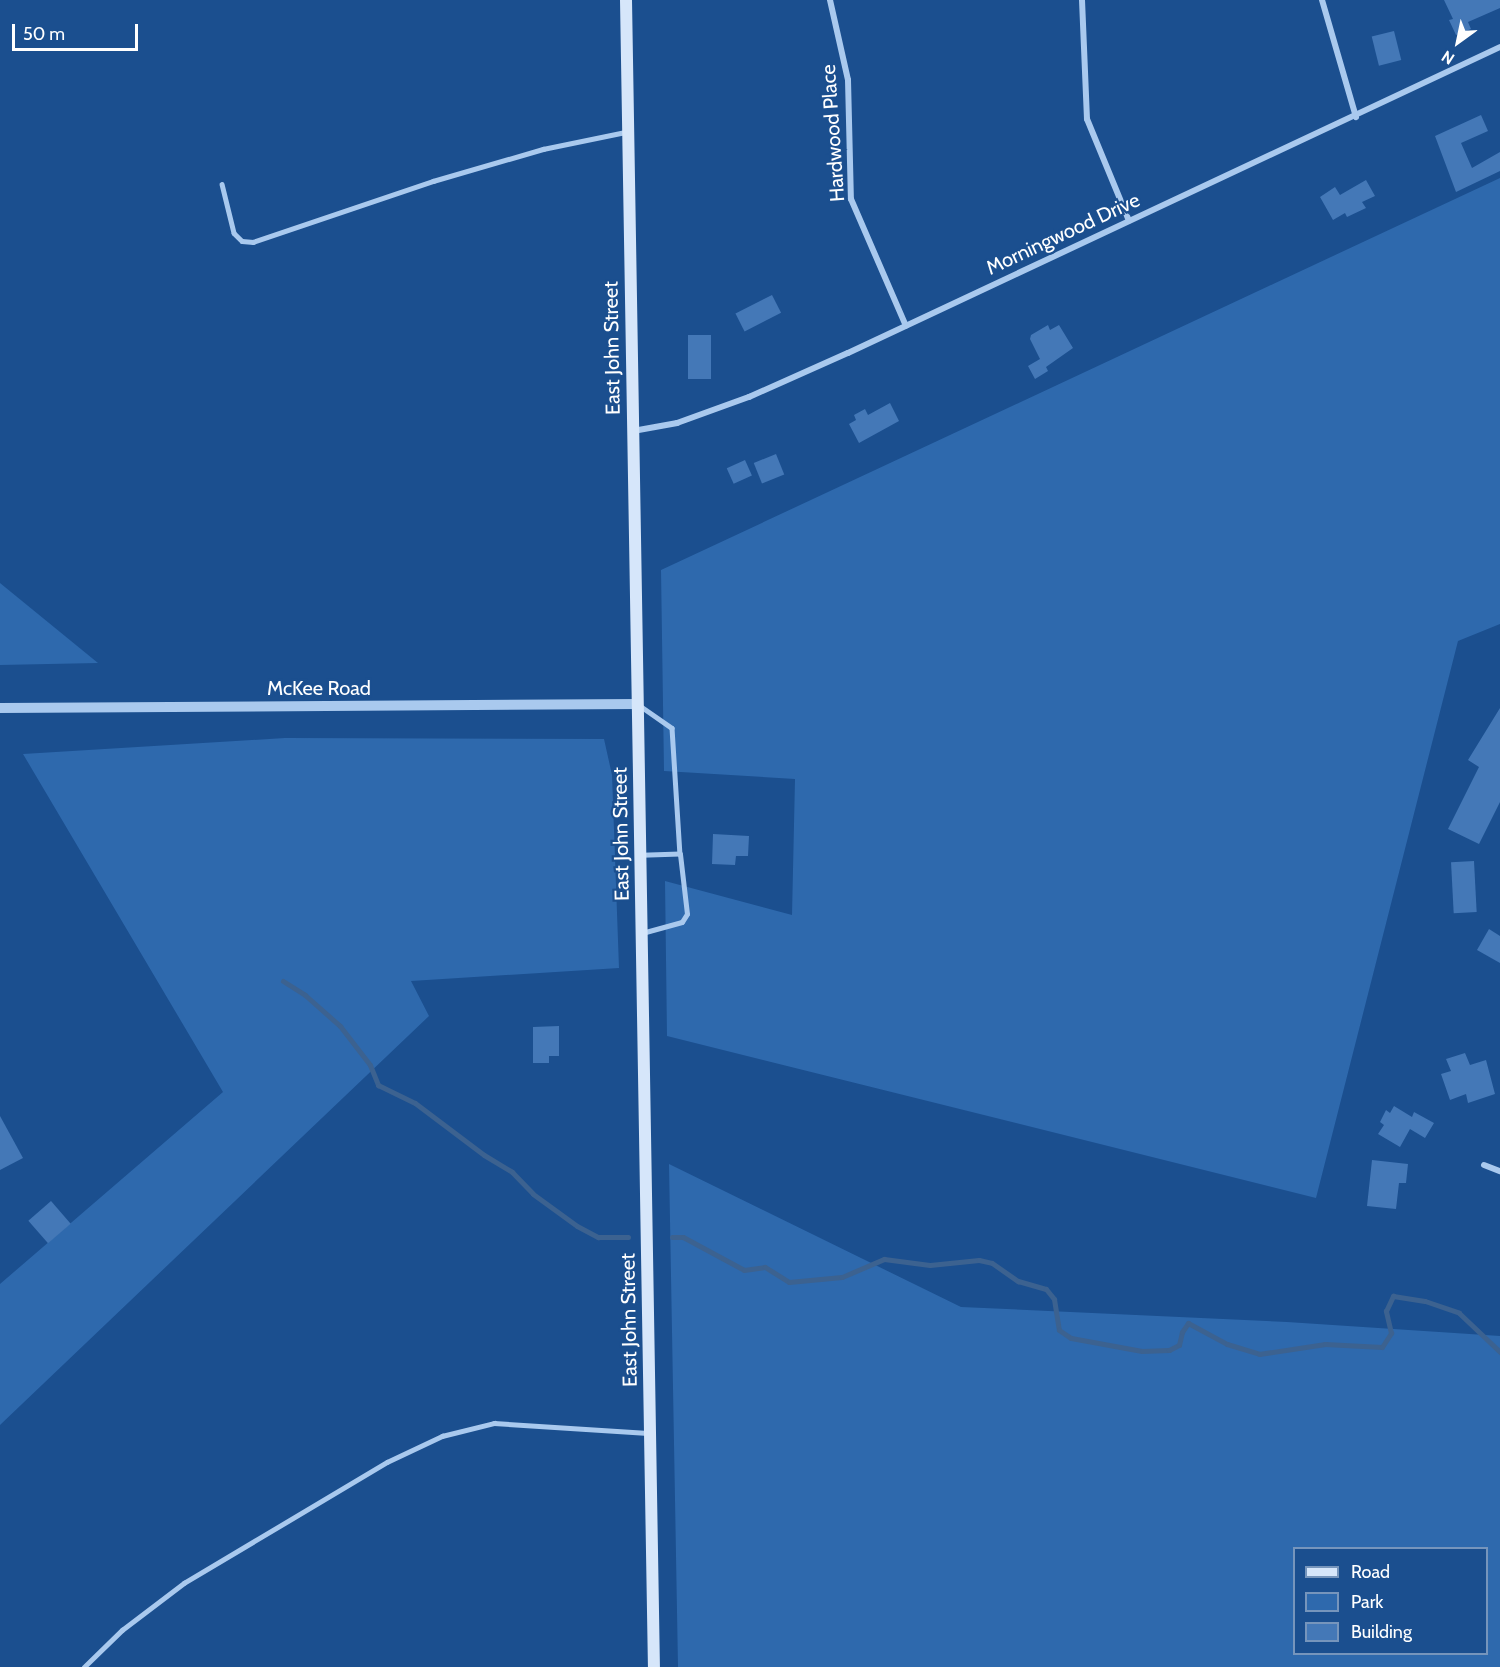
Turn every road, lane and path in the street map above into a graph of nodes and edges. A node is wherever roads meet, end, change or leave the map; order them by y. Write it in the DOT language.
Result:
graph roads {
  1 [pos="626,0"];
  2 [pos="830,0"];
  3 [pos="1082,0"];
  4 [pos="1322,0"];
  5 [pos="1500,47"];
  6 [pos="1356,117"];
  7 [pos="628,131"];
  8 [pos="222,184"];
  9 [pos="1129,221"];
  10 [pos="906,326"];
  11 [pos="633,431"];
  12 [pos="638,704"];
  13 [pos="0,708"];
  14 [pos="680,854"];
  15 [pos="642,855"];
  16 [pos="642,933"];
  17 [pos="1484,1164"];
  18 [pos="1500,1172"];
  19 [pos="650,1434"];
  20 [pos="84,1667"];
  21 [pos="654,1667"];
  1 -- 7 [label="main road, East John Street"];
  2 -- 10 [label="street, Hardwood Place"];
  3 -- 9 [label="street"];
  4 -- 6 [label="street"];
  5 -- 6 [label="street, Morningwood Drive"];
  6 -- 9 [label="street, Morningwood Drive"];
  7 -- 8 [label="lane"];
  7 -- 11 [label="main road, East John Street"];
  9 -- 10 [label="street, Morningwood Drive"];
  10 -- 11 [label="street, Morningwood Drive"];
  11 -- 12 [label="main road, East John Street"];
  12 -- 13 [label="street, McKee Road"];
  12 -- 14 [label="lane"];
  12 -- 15 [label="main road, East John Street"];
  14 -- 15 [label="lane"];
  14 -- 16 [label="lane"];
  15 -- 16 [label="main road, East John Street"];
  16 -- 19 [label="main road, East John Street"];
  17 -- 18 [label="street"];
  19 -- 20 [label="lane"];
  19 -- 21 [label="main road, East John Street"];
}
